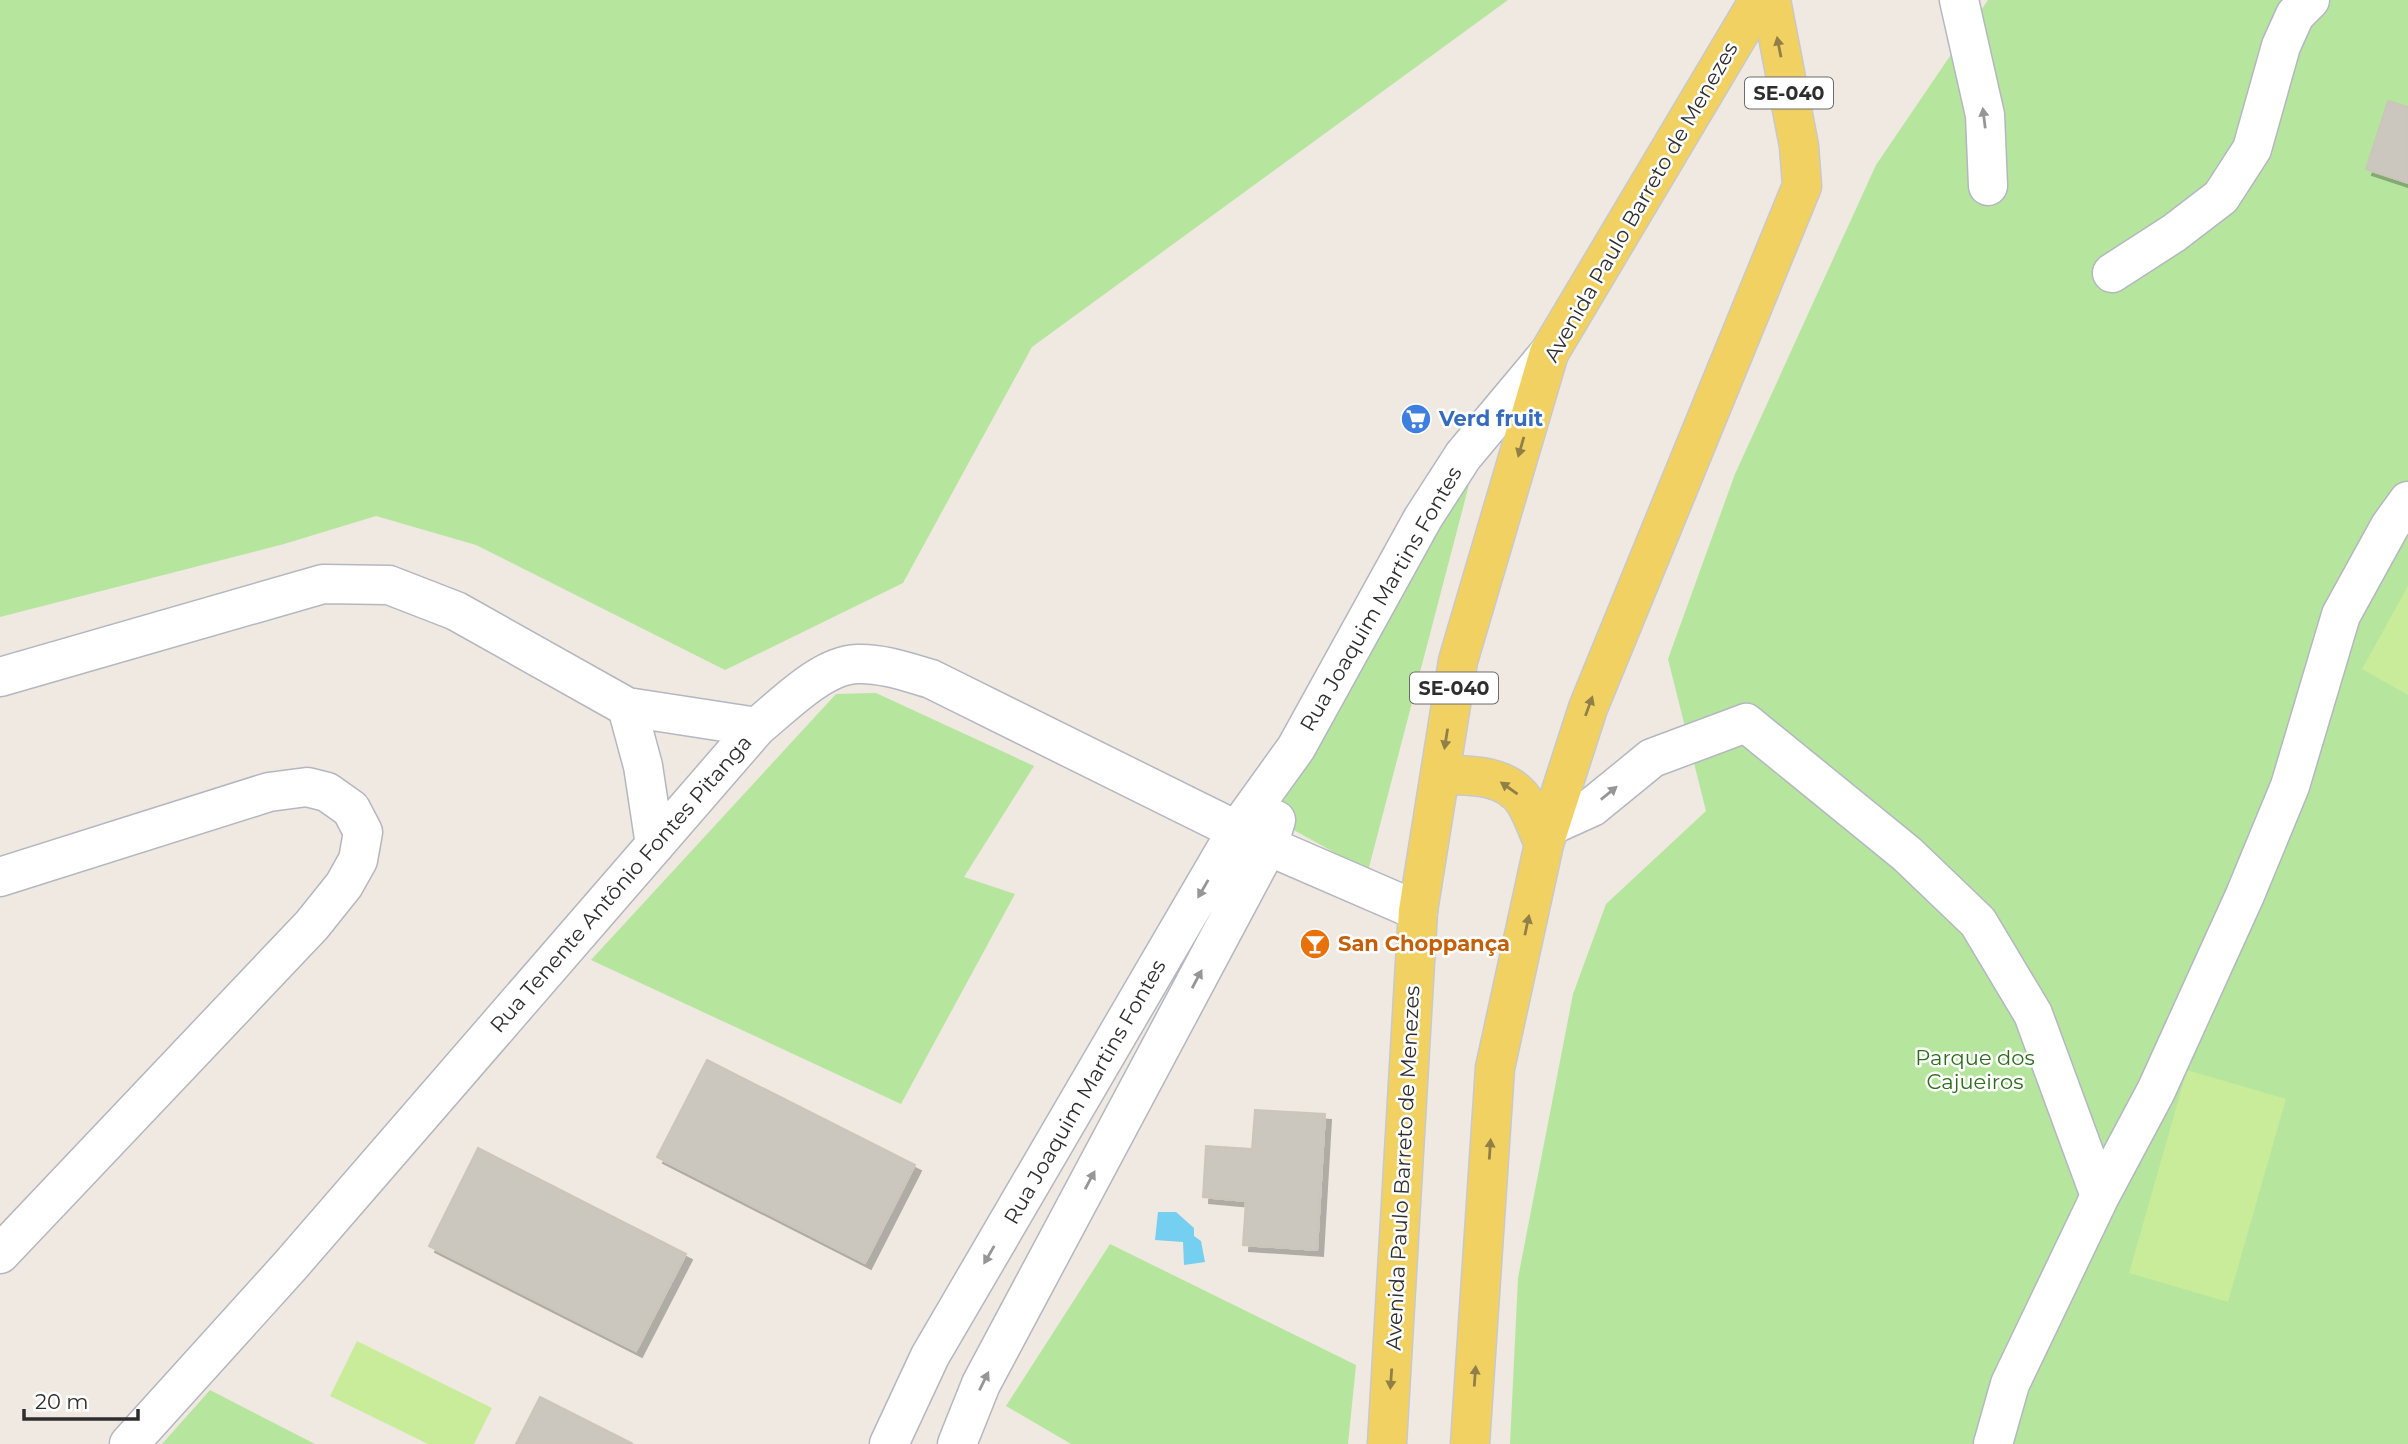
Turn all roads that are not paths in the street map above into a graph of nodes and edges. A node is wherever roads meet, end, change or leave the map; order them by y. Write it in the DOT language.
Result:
graph roads {
  1 [pos="1759,0"];
  2 [pos="1771,0"];
  3 [pos="1959,0"];
  4 [pos="2310,0"];
  5 [pos="1988,186"];
  6 [pos="2112,273"];
  7 [pos="1549,353"];
  8 [pos="2408,501"];
  9 [pos="0,677"];
  10 [pos="627,707"];
  11 [pos="757,727"];
  12 [pos="1441,775"];
  13 [pos="1547,835"];
  14 [pos="1253,838"];
  15 [pos="655,845"];
  16 [pos="0,877"];
  17 [pos="1418,911"];
  18 [pos="2100,1196"];
  19 [pos="0,1254"];
  20 [pos="129,1444"];
  21 [pos="889,1444"];
  22 [pos="957,1444"];
  23 [pos="1387,1444"];
  24 [pos="1470,1444"];
  25 [pos="1993,1444"];
  1 -- 7 [label="main road, Avenida Paulo Barreto de Menezes / SE-040"];
  13 -- 2 [label="main road, SE-040, one-way"];
  5 -- 3 [label="street, one-way"];
  4 -- 6 [label="street"];
  7 -- 12 [label="main road, Avenida Paulo Barreto de Menezes / SE-040, one-way"];
  7 -- 14 [label="street, Rua Joaquim Martins Fontes"];
  8 -- 18 [label="street"];
  9 -- 10 [label="street"];
  10 -- 11 [label="street"];
  10 -- 15 [label="street"];
  11 -- 14 [label="street, Rua Tenente Antônio Fontes Pitanga"];
  11 -- 15 [label="street, Rua Tenente Antônio Fontes Pitanga"];
  13 -- 12 [label="main road, one-way"];
  12 -- 17 [label="main road, Avenida Paulo Barreto de Menezes / SE-040"];
  13 -- 18 [label="street, one-way"];
  24 -- 13 [label="main road, SE-040, one-way"];
  14 -- 17 [label="street, Rua Tenente Antônio Fontes Pitanga"];
  14 -- 21 [label="street, Rua Joaquim Martins Fontes, one-way"];
  22 -- 14 [label="street, Rua Joaquim Martins Fontes, one-way"];
  15 -- 20 [label="street, Rua Tenente Antônio Fontes Pitanga"];
  16 -- 19 [label="street"];
  17 -- 23 [label="main road, Avenida Paulo Barreto de Menezes / SE-040, one-way"];
  18 -- 25 [label="street"];
}
